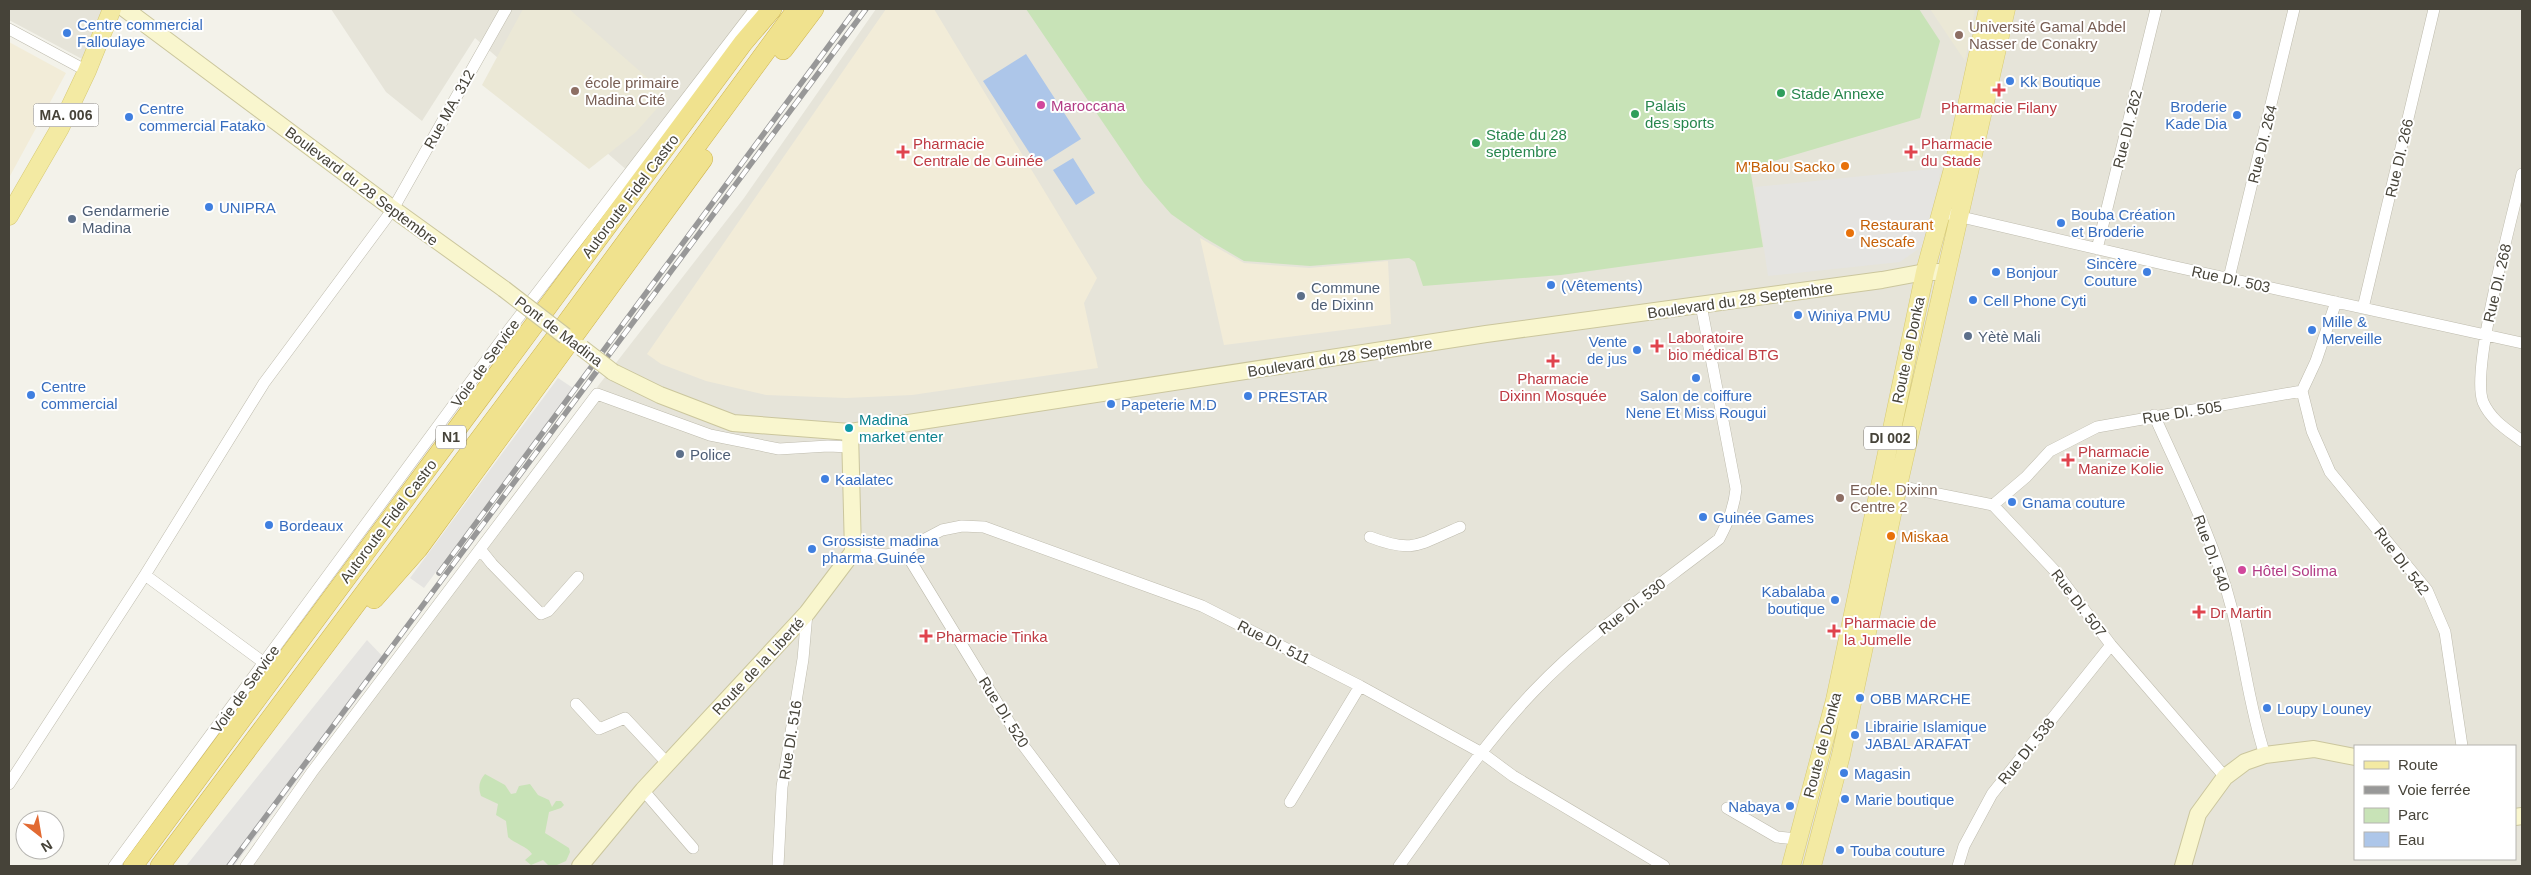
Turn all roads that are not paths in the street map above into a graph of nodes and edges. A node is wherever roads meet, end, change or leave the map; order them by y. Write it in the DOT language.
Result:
graph roads {
  1 [pos="112,9"];
  2 [pos="125,9"];
  3 [pos="504,9"];
  4 [pos="756,9"];
  5 [pos="772,9"];
  6 [pos="797,9"];
  7 [pos="814,9"];
  8 [pos="1988,9"];
  9 [pos="2006,9"];
  10 [pos="2156,9"];
  11 [pos="2294,9"];
  12 [pos="2434,9"];
  13 [pos="9,29"];
  14 [pos="88,71"];
  15 [pos="2522,174"];
  16 [pos="393,209"];
  17 [pos="1940,212"];
  18 [pos="9,216"];
  19 [pos="1959,217"];
  20 [pos="2097,249"];
  21 [pos="1925,272"];
  22 [pos="1946,272"];
  23 [pos="2229,278"];
  24 [pos="504,290"];
  25 [pos="2336,302"];
  26 [pos="1701,306"];
  27 [pos="2363,308"];
  28 [pos="2485,335"];
  29 [pos="573,342"];
  30 [pos="2522,343"];
  31 [pos="2302,392"];
  32 [pos="2154,415"];
  33 [pos="733,422"];
  34 [pos="850,440"];
  35 [pos="2522,441"];
  36 [pos="1898,486"];
  37 [pos="1993,505"];
  38 [pos="1460,527"];
  39 [pos="1370,537"];
  40 [pos="480,549"];
  41 [pos="904,550"];
  42 [pos="853,552"];
  43 [pos="145,575"];
  44 [pos="578,577"];
  45 [pos="807,614"];
  46 [pos="2111,646"];
  47 [pos="263,662"];
  48 [pos="1360,686"];
  49 [pos="289,693"];
  50 [pos="576,704"];
  51 [pos="2462,745"];
  52 [pos="1482,753"];
  53 [pos="2265,755"];
  54 [pos="2354,757"];
  55 [pos="668,764"];
  56 [pos="2225,777"];
  57 [pos="9,784"];
  58 [pos="643,790"];
  59 [pos="1290,802"];
  60 [pos="1727,808"];
  61 [pos="1797,839"];
  62 [pos="693,848"];
  63 [pos="114,866"];
  64 [pos="133,866"];
  65 [pos="160,866"];
  66 [pos="246,866"];
  67 [pos="580,866"];
  68 [pos="778,866"];
  69 [pos="1114,866"];
  70 [pos="1400,866"];
  71 [pos="1664,866"];
  72 [pos="1791,866"];
  73 [pos="1812,866"];
  74 [pos="1958,866"];
  75 [pos="2183,866"];
  1 -- 14 [label="main road, MA. 006"];
  2 -- 16 [label="main road, Boulevard du 28 Septembre"];
  3 -- 16 [label="street, Rue MA. 312"];
  4 -- 47 [label="street, Voie de Service"];
  5 -- 64 [label="highway, Autoroute Fidel Castro / N1"];
  6 -- 49 [label="highway, Autoroute Fidel Castro / N1"];
  7 -- 29 [label="highway"];
  8 -- 17 [label="main road, Route de Donka / DI 002"];
  9 -- 19 [label="main road, Route de Donka / DI 002"];
  10 -- 20 [label="street, Rue DI. 262"];
  11 -- 23 [label="street, Rue DI. 264"];
  12 -- 27 [label="street, Rue DI. 266"];
  13 -- 14 [label="street"];
  14 -- 18 [label="main road, MA. 006"];
  15 -- 28 [label="street, Rue DI. 268"];
  16 -- 24 [label="main road, Boulevard du 28 Septembre"];
  16 -- 43 [label="street, Rue MA. 312"];
  17 -- 19 [label="street, Rue DI. 503"];
  17 -- 21 [label="main road, Route de Donka / DI 002"];
  19 -- 20 [label="street, Rue DI. 503"];
  19 -- 22 [label="main road, Route de Donka / DI 002"];
  20 -- 23 [label="street, Rue DI. 503"];
  21 -- 22 [label="main road, Boulevard du 28 Septembre"];
  21 -- 26 [label="main road, Boulevard du 28 Septembre"];
  21 -- 61 [label="main road, Route de Donka / DI 002"];
  22 -- 36 [label="main road, Route de Donka / DI 002"];
  23 -- 25 [label="street, Rue DI. 503"];
  24 -- 29 [label="main road, Pont de Madina, bridge"];
  25 -- 27 [label="street, Rue DI. 503"];
  25 -- 31 [label="street"];
  26 -- 34 [label="main road, Boulevard du 28 Septembre"];
  26 -- 52 [label="street, Rue DI. 530"];
  27 -- 28 [label="street, Rue DI. 503"];
  28 -- 30 [label="street, Rue DI. 503"];
  28 -- 35 [label="street, Rue DI. 268"];
  29 -- 33 [label="main road, Pont de Madina, bridge"];
  29 -- 49 [label="highway"];
  31 -- 32 [label="street, Rue DI. 505"];
  31 -- 51 [label="street, Rue DI. 542"];
  32 -- 37 [label="street, Rue DI. 505"];
  32 -- 53 [label="street, Rue DI. 540"];
  33 -- 34 [label="main road, Boulevard du 28 Septembre"];
  34 -- 40 [label="street"];
  34 -- 42 [label="main road"];
  36 -- 37 [label="street"];
  36 -- 73 [label="main road, Route de Donka / DI 002"];
  37 -- 46 [label="street, Rue DI. 507"];
  38 -- 39 [label="street"];
  40 -- 44 [label="street"];
  40 -- 66 [label="street"];
  41 -- 42 [label="street, Rue DI. 511"];
  41 -- 48 [label="street, Rue DI. 511"];
  41 -- 69 [label="street, Rue DI. 520"];
  42 -- 45 [label="main road, Route de la Liberté"];
  43 -- 47 [label="street"];
  43 -- 57 [label="street, Rue MA. 312"];
  45 -- 55 [label="main road, Route de la Liberté"];
  45 -- 68 [label="street, Rue DI. 516"];
  46 -- 56 [label="street, Rue DI. 507"];
  46 -- 74 [label="street, Rue DI. 538"];
  47 -- 63 [label="street, Voie de Service"];
  48 -- 52 [label="street, Rue DI. 511"];
  48 -- 59 [label="street"];
  49 -- 65 [label="highway, Autoroute Fidel Castro / N1"];
  50 -- 55 [label="street"];
  52 -- 70 [label="street, Rue DI. 530"];
  52 -- 71 [label="street, Rue DI. 511"];
  53 -- 54 [label="main road"];
  53 -- 56 [label="main road"];
  55 -- 58 [label="main road, Route de la Liberté"];
  56 -- 75 [label="main road"];
  58 -- 62 [label="street"];
  58 -- 67 [label="main road, Route de la Liberté"];
  60 -- 61 [label="street"];
  61 -- 72 [label="main road, Route de Donka / DI 002"];
}
